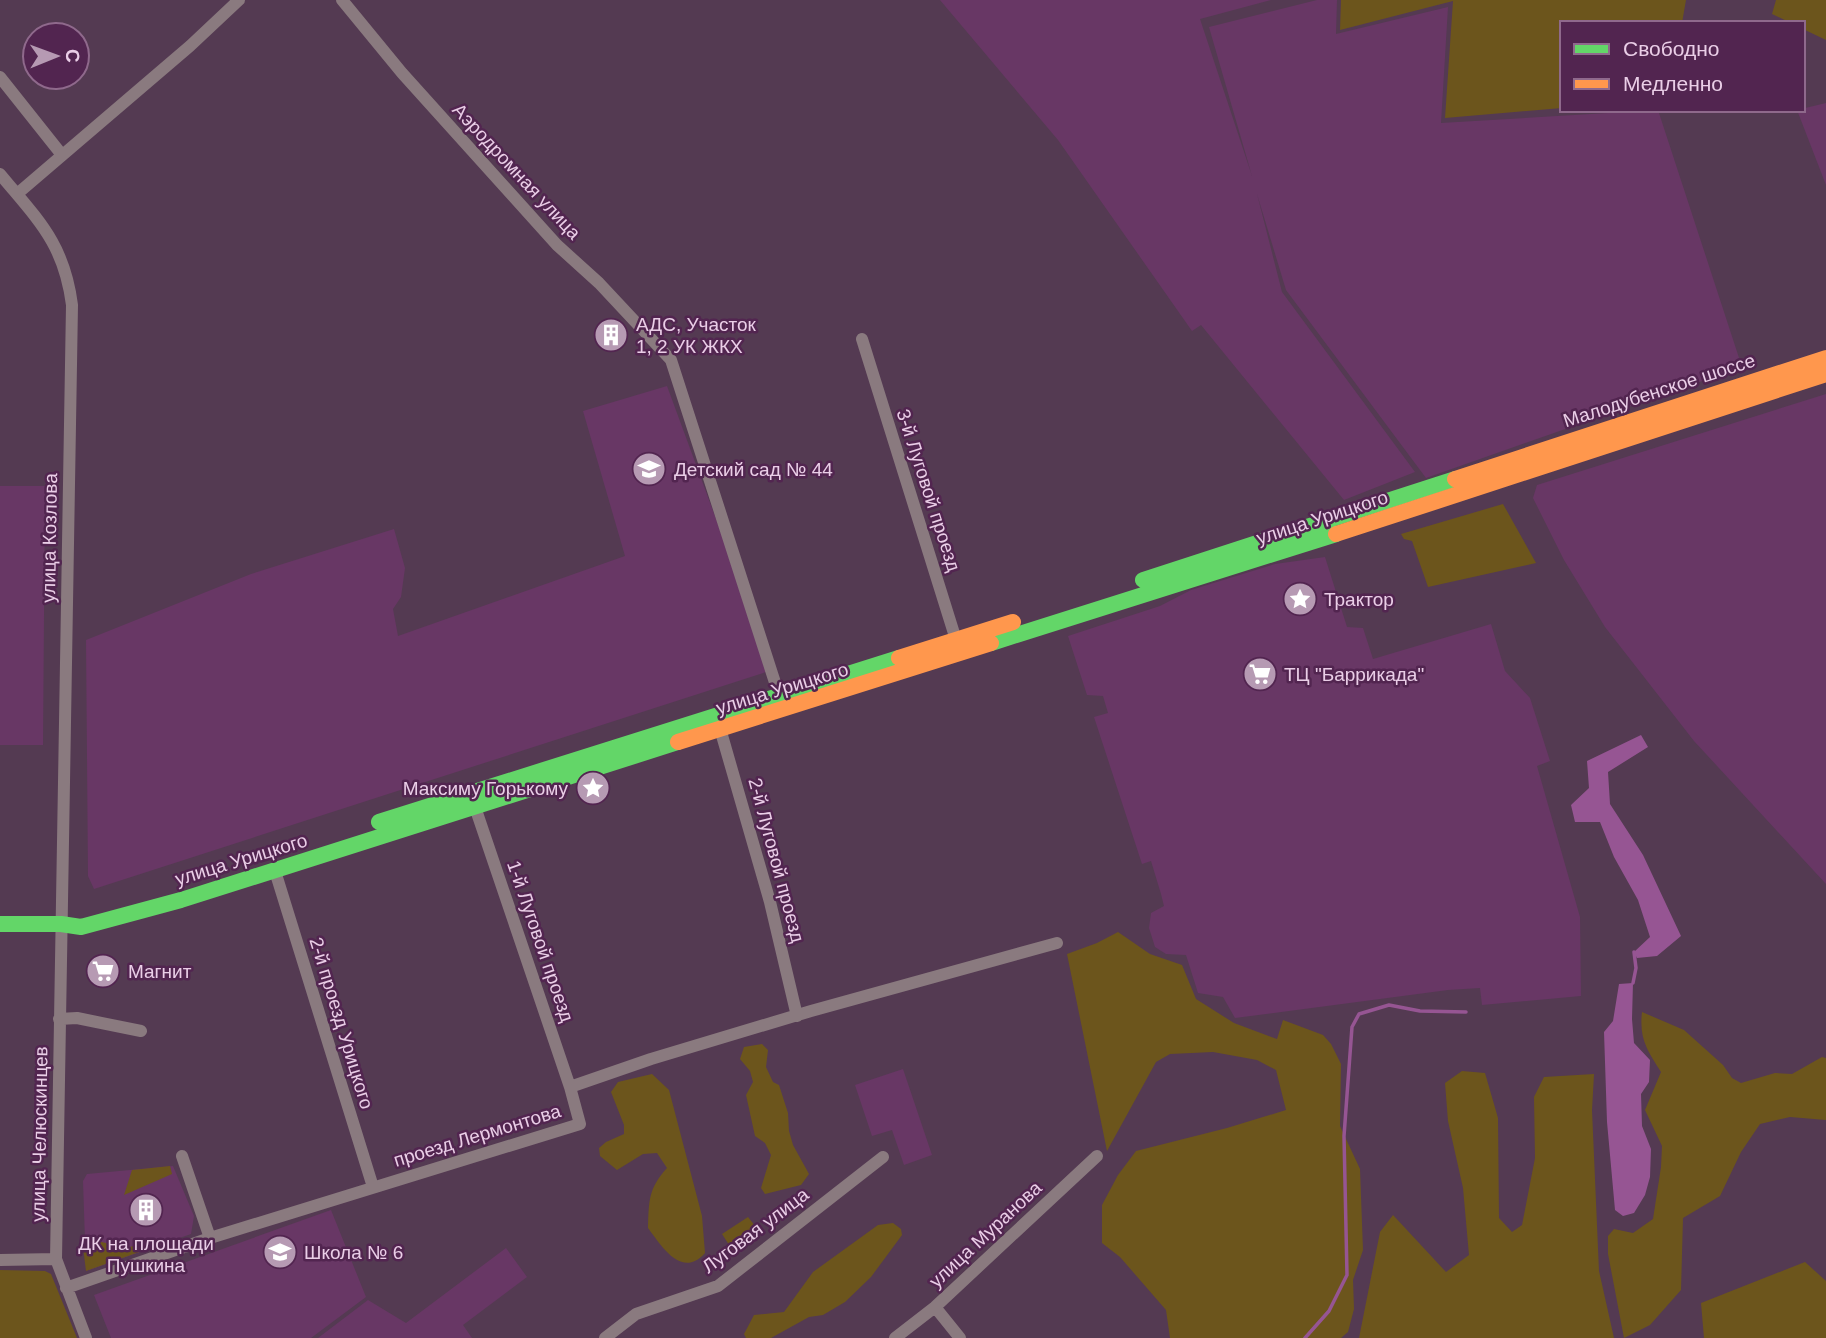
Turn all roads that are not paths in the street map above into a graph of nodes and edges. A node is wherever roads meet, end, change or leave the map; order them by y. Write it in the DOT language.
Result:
graph roads {
  1 [pos="239,0"];
  2 [pos="342,0"];
  3 [pos="0,77"];
  4 [pos="62,155"];
  5 [pos="0,174"];
  6 [pos="17,194"];
  7 [pos="862,339"];
  8 [pos="1826,358"];
  9 [pos="1826,374"];
  10 [pos="1509,470"];
  11 [pos="958,646"];
  12 [pos="779,695"];
  13 [pos="718,722"];
  14 [pos="475,807"];
  15 [pos="275,870"];
  16 [pos="0,924"];
  17 [pos="61,924"];
  18 [pos="1057,943"];
  19 [pos="797,1016"];
  20 [pos="59,1018"];
  21 [pos="141,1031"];
  22 [pos="570,1087"];
  23 [pos="181,1156"];
  24 [pos="1097,1156"];
  25 [pos="883,1157"];
  26 [pos="373,1187"];
  27 [pos="210,1238"];
  28 [pos="56,1259"];
  29 [pos="0,1260"];
  30 [pos="66,1288"];
  31 [pos="934,1307"];
  32 [pos="86,1338"];
  33 [pos="605,1338"];
  34 [pos="895,1338"];
  35 [pos="960,1338"];
  1 -- 4 [label="street"];
  2 -- 12 [label="street, Аэродромная улица"];
  3 -- 4 [label="street"];
  4 -- 6 [label="street"];
  5 -- 6 [label="street, улица Козлова"];
  6 -- 17 [label="street, улица Козлова"];
  7 -- 11 [label="street, 3-й Луговой проезд"];
  8 -- 10 [label="highway, Малодубенское шоссе"];
  9 -- 10 [label="highway, Малодубенское шоссе"];
  10 -- 11 [label="highway, улица Урицкого"];
  11 -- 12 [label="highway, улица Урицкого"];
  11 -- 13 [label="highway, улица Урицкого"];
  12 -- 13 [label="highway, улица Урицкого"];
  13 -- 14 [label="highway, улица Урицкого"];
  13 -- 17 [label="highway, улица Урицкого"];
  13 -- 19 [label="street, 2-й Луговой проезд"];
  14 -- 15 [label="highway, улица Урицкого"];
  14 -- 22 [label="street, 1-й Луговой проезд"];
  15 -- 17 [label="highway, улица Урицкого"];
  15 -- 26 [label="street, 2-й проезд Урицкого"];
  16 -- 17 [label="highway, улица Урицкого"];
  17 -- 20 [label="street, улица Челюскинцев"];
  18 -- 19 [label="street, проезд Лермонтова"];
  19 -- 22 [label="street, проезд Лермонтова"];
  20 -- 21 [label="street"];
  20 -- 28 [label="street, улица Челюскинцев"];
  22 -- 26 [label="street, проезд Лермонтова"];
  23 -- 27 [label="street"];
  24 -- 31 [label="street, улица Муранова"];
  25 -- 33 [label="street, Луговая улица"];
  26 -- 27 [label="street, проезд Лермонтова"];
  27 -- 30 [label="street, проезд Лермонтова"];
  28 -- 29 [label="street"];
  28 -- 30 [label="street, улица Челюскинцев"];
  30 -- 32 [label="street, улица Челюскинцев"];
  31 -- 34 [label="street, улица Муранова"];
  31 -- 35 [label="street"];
}
